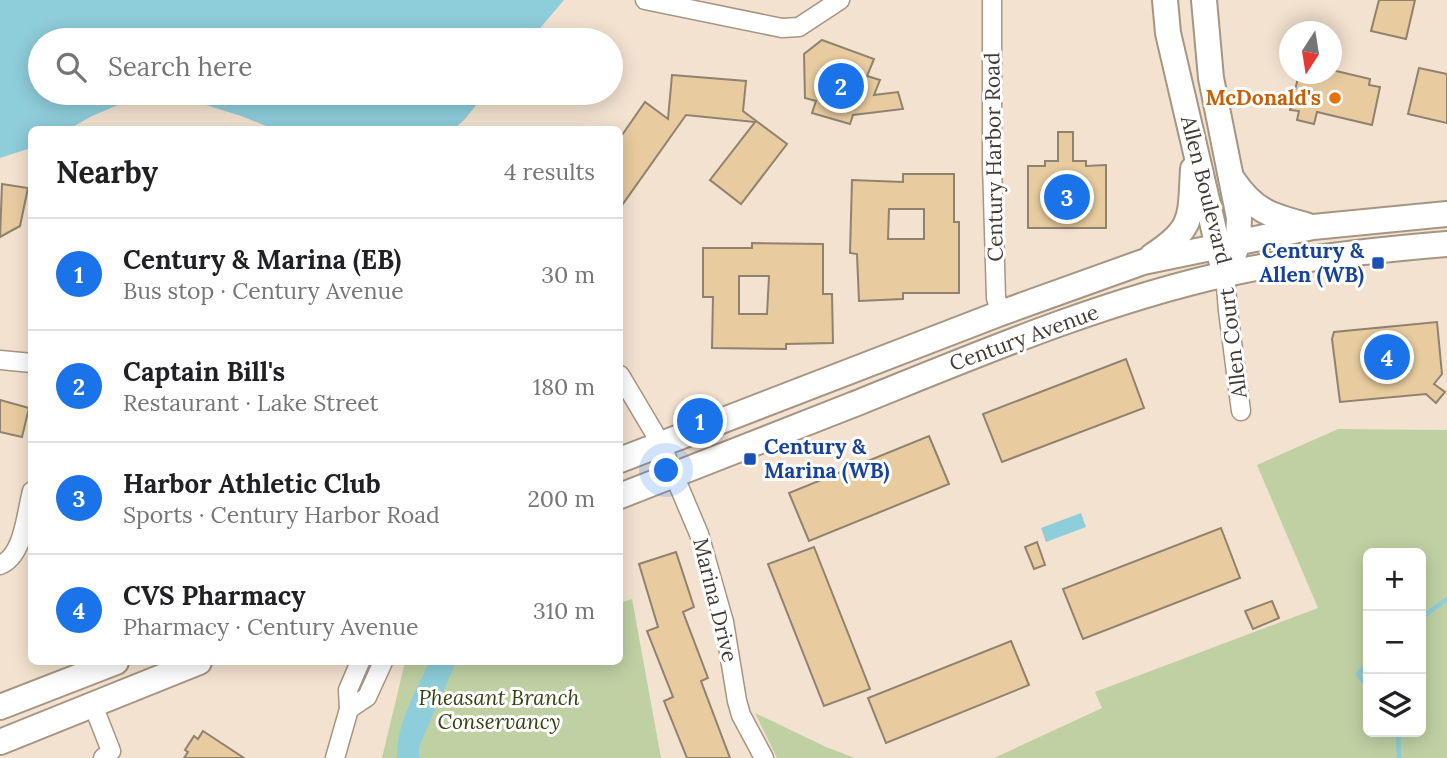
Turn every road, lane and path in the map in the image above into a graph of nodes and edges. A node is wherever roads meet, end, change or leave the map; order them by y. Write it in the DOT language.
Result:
graph roads {
  1 [pos="645,0"];
  2 [pos="840,0"];
  3 [pos="992,0"];
  4 [pos="1165,0"];
  5 [pos="1204,0"];
  6 [pos="1195,147"];
  7 [pos="1230,176"];
  8 [pos="1447,214"];
  9 [pos="1313,228"];
  10 [pos="1227,244"];
  11 [pos="1447,244"];
  12 [pos="1143,262"];
  13 [pos="1225,274"];
  14 [pos="1001,313"];
  15 [pos="0,360"];
  16 [pos="28,363"];
  17 [pos="623,380"];
  18 [pos="1241,411"];
  19 [pos="661,444"];
  20 [pos="623,459"];
  21 [pos="675,474"];
  22 [pos="623,495"];
  23 [pos="28,505"];
  24 [pos="0,565"];
  25 [pos="108,665"];
  26 [pos="192,665"];
  27 [pos="359,665"];
  28 [pos="382,665"];
  29 [pos="93,705"];
  30 [pos="0,707"];
  31 [pos="349,709"];
  32 [pos="0,742"];
  33 [pos="103,758"];
  34 [pos="335,758"];
  35 [pos="764,758"];
  1 -- 2 [label="street"];
  3 -- 14 [label="street, Century Harbor Road"];
  4 -- 6 [label="main road, Allen Boulevard"];
  5 -- 7 [label="main road, Allen Boulevard"];
  6 -- 10 [label="main road, Allen Boulevard"];
  6 -- 12 [label="main road"];
  7 -- 9 [label="main road"];
  7 -- 10 [label="main road, Allen Boulevard"];
  8 -- 9 [label="main road, Century Avenue"];
  9 -- 10 [label="main road, Century Avenue"];
  10 -- 12 [label="main road, Century Avenue"];
  10 -- 13 [label="main road, Allen Boulevard"];
  11 -- 13 [label="main road, Century Avenue"];
  12 -- 14 [label="main road, Century Avenue"];
  13 -- 18 [label="street, Allen Court"];
  13 -- 21 [label="main road, Century Avenue"];
  14 -- 19 [label="main road, Century Avenue"];
  15 -- 16 [label="street"];
  17 -- 19 [label="street, Marina Drive"];
  19 -- 20 [label="main road, Century Avenue"];
  19 -- 21 [label="street, Marina Drive"];
  21 -- 22 [label="main road, Century Avenue"];
  21 -- 35 [label="street, Marina Drive"];
  23 -- 24 [label="street"];
  25 -- 30 [label="main road"];
  26 -- 29 [label="main road"];
  27 -- 31 [label="street"];
  28 -- 31 [label="street"];
  29 -- 32 [label="main road"];
  29 -- 33 [label="street"];
  31 -- 34 [label="street"];
}
